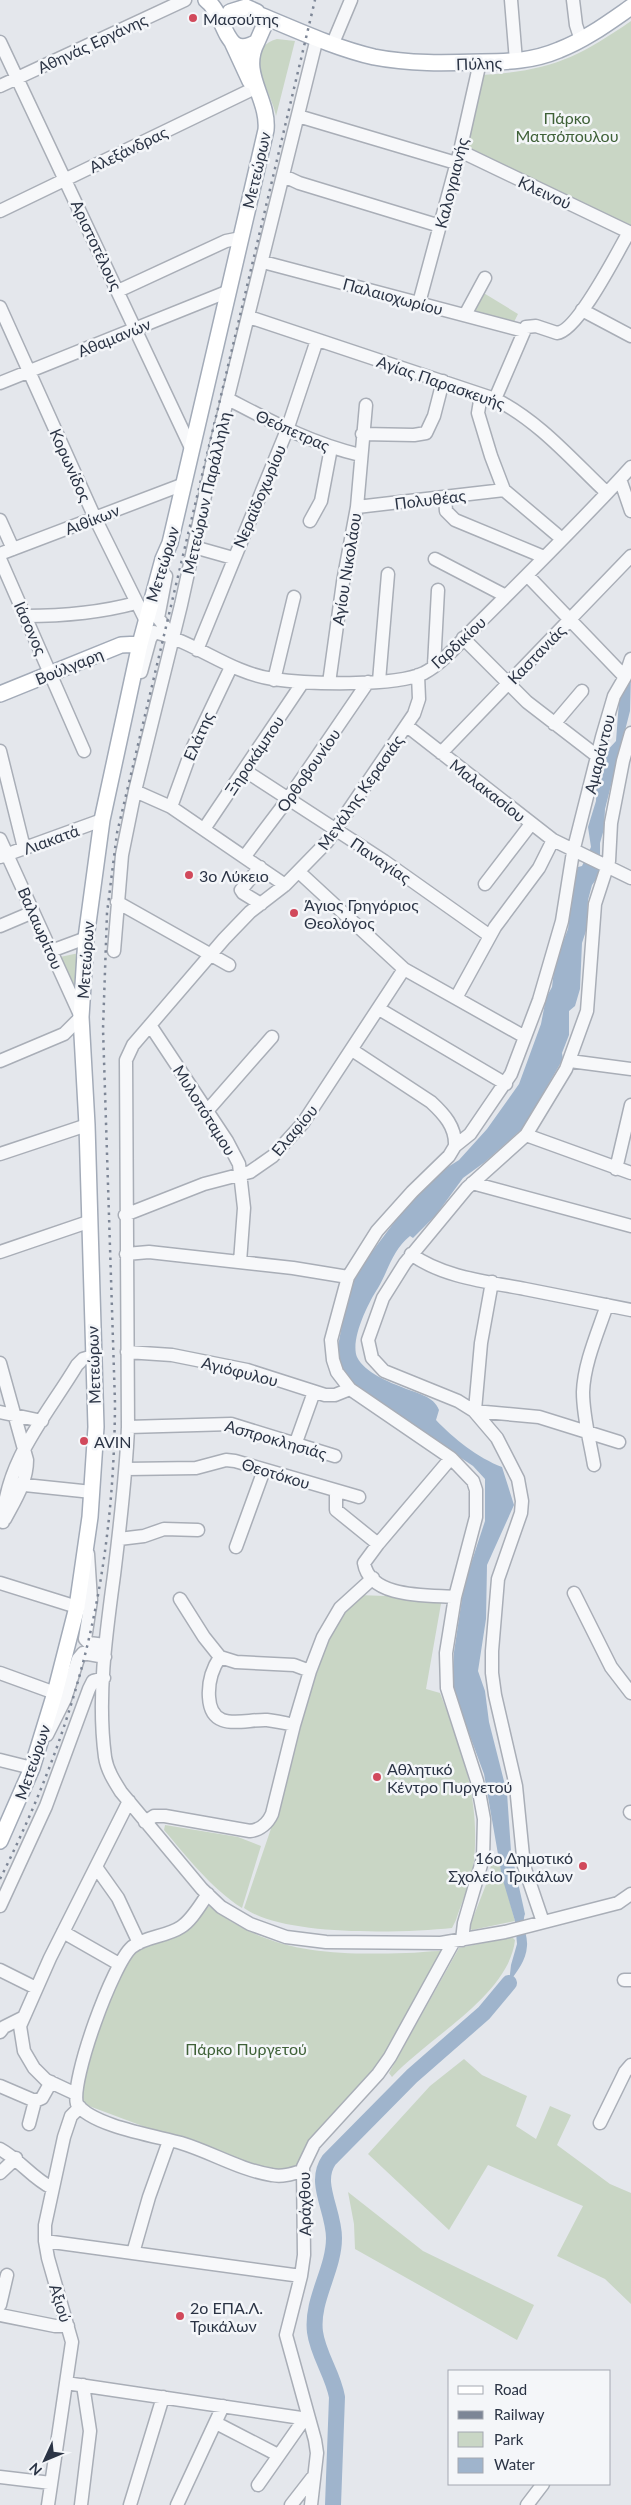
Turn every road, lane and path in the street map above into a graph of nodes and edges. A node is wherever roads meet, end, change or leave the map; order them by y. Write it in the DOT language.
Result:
graph roads {
  1 [pos="185,0"];
  2 [pos="206,0"];
  3 [pos="352,0"];
  4 [pos="511,0"];
  5 [pos="573,0"];
  6 [pos="239,5"];
  7 [pos="631,7"];
  8 [pos="257,9"];
  9 [pos="224,26"];
  10 [pos="298,32"];
  11 [pos="317,38"];
  12 [pos="259,40"];
  13 [pos="581,40"];
  14 [pos="0,42"];
  15 [pos="232,42"];
  16 [pos="333,43"];
  17 [pos="516,61"];
  18 [pos="480,62"];
  19 [pos="18,78"];
  20 [pos="0,86"];
  21 [pos="255,88"];
  22 [pos="298,116"];
  23 [pos="458,157"];
  24 [pos="284,176"];
  25 [pos="66,179"];
  26 [pos="0,211"];
  27 [pos="440,226"];
  28 [pos="630,232"];
  29 [pos="241,238"];
  30 [pos="263,262"];
  31 [pos="485,278"];
  32 [pos="118,291"];
  33 [pos="229,291"];
  34 [pos="419,303"];
  35 [pos="0,308"];
  36 [pos="582,310"];
  37 [pos="465,315"];
  38 [pos="249,317"];
  39 [pos="136,328"];
  40 [pos="524,331"];
  41 [pos="631,336"];
  42 [pos="316,340"];
  43 [pos="29,372"];
  44 [pos="443,381"];
  45 [pos="0,383"];
  46 [pos="481,395"];
  47 [pos="228,399"];
  48 [pos="496,399"];
  49 [pos="366,404"];
  50 [pos="287,430"];
  51 [pos="362,434"];
  52 [pos="331,448"];
  53 [pos="192,450"];
  54 [pos="360,455"];
  55 [pos="631,467"];
  56 [pos="620,479"];
  57 [pos="184,484"];
  58 [pos="504,490"];
  59 [pos="607,493"];
  60 [pos="445,497"];
  61 [pos="356,507"];
  62 [pos="631,511"];
  63 [pos="95,518"];
  64 [pos="0,520"];
  65 [pos="310,521"];
  66 [pos="562,539"];
  67 [pos="170,543"];
  68 [pos="194,547"];
  69 [pos="13,549"];
  70 [pos="0,554"];
  71 [pos="631,556"];
  72 [pos="544,557"];
  73 [pos="233,558"];
  74 [pos="0,559"];
  75 [pos="435,559"];
  76 [pos="388,574"];
  77 [pos="527,574"];
  78 [pos="438,590"];
  79 [pos="506,596"];
  80 [pos="294,598"];
  81 [pos="136,603"];
  82 [pos="25,616"];
  83 [pos="569,619"];
  84 [pos="146,621"];
  85 [pos="174,637"];
  86 [pos="463,638"];
  87 [pos="140,644"];
  88 [pos="197,650"];
  89 [pos="631,659"];
  90 [pos="434,666"];
  91 [pos="231,667"];
  92 [pos="51,673"];
  93 [pos="418,675"];
  94 [pos="625,678"];
  95 [pos="274,680"];
  96 [pos="374,681"];
  97 [pos="303,682"];
  98 [pos="329,683"];
  99 [pos="508,683"];
  100 [pos="582,691"];
  101 [pos="0,694"];
  102 [pos="126,710"];
  103 [pos="554,724"];
  104 [pos="406,726"];
  105 [pos="631,733"];
  106 [pos="0,751"];
  107 [pos="84,751"];
  108 [pos="441,753"];
  109 [pos="597,756"];
  110 [pos="244,770"];
  111 [pos="135,790"];
  112 [pos="288,799"];
  113 [pos="171,807"];
  114 [pos="102,820"];
  115 [pos="531,824"];
  116 [pos="204,829"];
  117 [pos="336,830"];
  118 [pos="0,839"];
  119 [pos="553,840"];
  120 [pos="24,848"];
  121 [pos="573,852"];
  122 [pos="4,856"];
  123 [pos="245,856"];
  124 [pos="260,867"];
  125 [pos="608,868"];
  126 [pos="299,872"];
  127 [pos="631,878"];
  128 [pos="485,884"];
  129 [pos="285,885"];
  130 [pos="117,902"];
  131 [pos="261,904"];
  132 [pos="33,912"];
  133 [pos="0,926"];
  134 [pos="490,936"];
  135 [pos="86,938"];
  136 [pos="51,951"];
  137 [pos="114,951"];
  138 [pos="210,955"];
  139 [pos="229,964"];
  140 [pos="404,969"];
  141 [pos="456,998"];
  142 [pos="379,1009"];
  143 [pos="81,1017"];
  144 [pos="150,1025"];
  145 [pos="272,1037"];
  146 [pos="525,1038"];
  147 [pos="352,1050"];
  148 [pos="0,1061"];
  149 [pos="570,1061"];
  150 [pos="631,1069"];
  151 [pos="506,1084"];
  152 [pos="631,1105"];
  153 [pos="207,1111"];
  154 [pos="87,1125"];
  155 [pos="526,1135"];
  156 [pos="455,1146"];
  157 [pos="0,1154"];
  158 [pos="616,1169"];
  159 [pos="241,1173"];
  160 [pos="631,1173"];
  161 [pos="472,1184"];
  162 [pos="125,1215"];
  163 [pos="88,1222"];
  164 [pos="631,1226"];
  165 [pos="0,1252"];
  166 [pos="126,1254"];
  167 [pos="412,1254"];
  168 [pos="240,1262"];
  169 [pos="348,1277"];
  170 [pos="492,1282"];
  171 [pos="607,1305"];
  172 [pos="631,1310"];
  173 [pos="127,1352"];
  174 [pos="93,1356"];
  175 [pos="0,1363"];
  176 [pos="350,1389"];
  177 [pos="314,1392"];
  178 [pos="475,1410"];
  179 [pos="0,1412"];
  180 [pos="15,1415"];
  181 [pos="42,1421"];
  182 [pos="128,1427"];
  183 [pos="588,1432"];
  184 [pos="619,1442"];
  185 [pos="296,1444"];
  186 [pos="24,1448"];
  187 [pos="334,1456"];
  188 [pos="450,1458"];
  189 [pos="594,1465"];
  190 [pos="126,1469"];
  191 [pos="264,1470"];
  192 [pos="4,1484"];
  193 [pos="23,1484"];
  194 [pos="92,1492"];
  195 [pos="336,1492"];
  196 [pos="359,1497"];
  197 [pos="1,1525"];
  198 [pos="198,1530"];
  199 [pos="119,1539"];
  200 [pos="378,1544"];
  201 [pos="86,1547"];
  202 [pos="236,1548"];
  203 [pos="373,1578"];
  204 [pos="0,1582"];
  205 [pos="574,1593"];
  206 [pos="455,1597"];
  207 [pos="180,1599"];
  208 [pos="77,1607"];
  209 [pos="105,1651"];
  210 [pos="220,1657"];
  211 [pos="310,1671"];
  212 [pos="0,1673"];
  213 [pos="104,1678"];
  214 [pos="55,1693"];
  215 [pos="631,1694"];
  216 [pos="294,1725"];
  217 [pos="0,1760"];
  218 [pos="33,1765"];
  219 [pos="128,1801"];
  220 [pos="145,1822"];
  221 [pos="0,1841"];
  222 [pos="96,1867"];
  223 [pos="208,1894"];
  224 [pos="630,1898"];
  225 [pos="0,1906"];
  226 [pos="540,1923"];
  227 [pos="64,1932"];
  228 [pos="458,1941"];
  229 [pos="139,1943"];
  230 [pos="119,1964"];
  231 [pos="0,1970"];
  232 [pos="36,1988"];
  233 [pos="22,2018"];
  234 [pos="0,2032"];
  235 [pos="631,2065"];
  236 [pos="51,2082"];
  237 [pos="0,2086"];
  238 [pos="76,2094"];
  239 [pos="35,2101"];
  240 [pos="80,2107"];
  241 [pos="600,2123"];
  242 [pos="29,2124"];
  243 [pos="169,2141"];
  244 [pos="0,2149"];
  245 [pos="16,2158"];
  246 [pos="302,2171"];
  247 [pos="0,2173"];
  248 [pos="52,2188"];
  249 [pos="44,2241"];
  250 [pos="133,2253"];
  251 [pos="7,2275"];
  252 [pos="301,2276"];
  253 [pos="0,2305"];
  254 [pos="0,2315"];
  255 [pos="68,2326"];
  256 [pos="66,2383"];
  257 [pos="83,2386"];
  258 [pos="163,2397"];
  259 [pos="222,2406"];
  260 [pos="307,2418"];
  261 [pos="216,2422"];
  262 [pos="278,2456"];
  263 [pos="0,2477"];
  264 [pos="312,2478"];
  265 [pos="51,2483"];
  266 [pos="258,2485"];
  267 [pos="542,2485"];
  268 [pos="48,2505"];
  269 [pos="81,2505"];
  270 [pos="130,2505"];
  271 [pos="177,2505"];
  272 [pos="291,2505"];
  273 [pos="311,2505"];
  274 [pos="527,2505"];
  1 -- 19 [label="street, Αθηνάς Εργάνης"];
  2 -- 9 [label="main road"];
  3 -- 16 [label="street"];
  4 -- 17 [label="street"];
  5 -- 13 [label="street"];
  6 -- 8 [label="main road"];
  6 -- 9 [label="main road"];
  7 -- 13 [label="main road, Πύλης"];
  8 -- 10 [label="main road"];
  8 -- 12 [label="main road"];
  9 -- 15 [label="main road"];
  10 -- 11 [label="main road, Πύλης"];
  10 -- 12 [label="main road"];
  11 -- 16 [label="main road, Πύλης"];
  11 -- 22 [label="street, Μετεώρων Παράλληλη"];
  12 -- 15 [label="main road"];
  12 -- 21 [label="main road, Μετεώρων"];
  13 -- 17 [label="main road, Πύλης"];
  14 -- 19 [label="street, Αριστοτέλους"];
  15 -- 21 [label="main road, Μετεώρων"];
  16 -- 18 [label="main road, Πύλης"];
  17 -- 18 [label="main road, Πύλης"];
  18 -- 23 [label="street, Καλογριανής"];
  19 -- 20 [label="street, Αθηνάς Εργάνης"];
  19 -- 25 [label="street, Αριστοτέλους"];
  21 -- 25 [label="street, Αλεξάνδρας"];
  21 -- 29 [label="main road, Μετεώρων"];
  22 -- 23 [label="street, Κλεινού"];
  22 -- 24 [label="street, Μετεώρων Παράλληλη"];
  23 -- 27 [label="street, Καλογριανής"];
  23 -- 28 [label="street, Κλεινού"];
  24 -- 27 [label="street"];
  24 -- 30 [label="street, Μετεώρων Παράλληλη"];
  25 -- 26 [label="street, Αλεξάνδρας"];
  25 -- 32 [label="street, Αριστοτέλους"];
  27 -- 34 [label="street, Καλογριανής"];
  28 -- 36 [label="street"];
  29 -- 32 [label="street"];
  29 -- 33 [label="main road, Μετεώρων"];
  30 -- 34 [label="street, Παλαιοχωρίου"];
  30 -- 38 [label="street, Μετεώρων Παράλληλη"];
  31 -- 37 [label="street"];
  32 -- 39 [label="street, Αριστοτέλους"];
  33 -- 39 [label="street, Αθαμανών"];
  33 -- 53 [label="main road, Μετεώρων"];
  34 -- 37 [label="street, Παλαιοχωρίου"];
  35 -- 43 [label="street, Κορωνίδος"];
  36 -- 40 [label="street"];
  36 -- 41 [label="street"];
  37 -- 40 [label="street, Παλαιοχωρίου"];
  38 -- 42 [label="street, Αγίας Παρασκευής"];
  38 -- 47 [label="street, Μετεώρων Παράλληλη"];
  39 -- 43 [label="street, Αθαμανών"];
  39 -- 53 [label="street, Αριστοτέλους"];
  40 -- 48 [label="street"];
  42 -- 44 [label="street, Αγίας Παρασκευής"];
  42 -- 50 [label="street, Νεραϊδοχωρίου"];
  43 -- 45 [label="street, Αθαμανών"];
  43 -- 63 [label="street, Κορωνίδος"];
  44 -- 46 [label="street, Αγίας Παρασκευής"];
  44 -- 51 [label="street"];
  46 -- 48 [label="street, Αγίας Παρασκευής"];
  46 -- 58 [label="street"];
  47 -- 50 [label="street, Θεόπετρας"];
  47 -- 68 [label="street, Μετεώρων Παράλληλη"];
  48 -- 59 [label="street, Αγίας Παρασκευής"];
  49 -- 51 [label="street, Αγίου Νικολάου"];
  50 -- 52 [label="street, Θεόπετρας"];
  50 -- 73 [label="street, Νεραϊδοχωρίου"];
  51 -- 54 [label="street, Αγίου Νικολάου"];
  52 -- 54 [label="street, Θεόπετρας"];
  52 -- 65 [label="street"];
  53 -- 57 [label="main road, Μετεώρων"];
  54 -- 61 [label="street, Αγίου Νικολάου"];
  55 -- 56 [label="street, Γαρδικίου"];
  56 -- 59 [label="street, Γαρδικίου"];
  56 -- 62 [label="street"];
  57 -- 63 [label="street, Αιθίκων"];
  57 -- 67 [label="main road, Μετεώρων"];
  58 -- 60 [label="street, Πολυθέας"];
  58 -- 66 [label="street"];
  59 -- 66 [label="street, Γαρδικίου"];
  60 -- 61 [label="street, Πολυθέας"];
  60 -- 72 [label="street"];
  61 -- 98 [label="street, Αγίου Νικολάου"];
  63 -- 69 [label="street, Αιθίκων"];
  63 -- 81 [label="street, Κορωνίδος"];
  64 -- 69 [label="street"];
  66 -- 72 [label="street, Γαρδικίου"];
  67 -- 84 [label="main road, Μετεώρων"];
  67 -- 85 [label="street"];
  68 -- 73 [label="street"];
  68 -- 85 [label="street, Μετεώρων Παράλληλη"];
  69 -- 70 [label="street, Αιθίκων"];
  71 -- 83 [label="street, Καστανιάς"];
  72 -- 77 [label="street, Γαρδικίου"];
  73 -- 88 [label="street, Νεραϊδοχωρίου"];
  74 -- 82 [label="street, Ιάσονος"];
  75 -- 79 [label="street"];
  76 -- 96 [label="street"];
  77 -- 79 [label="street, Γαρδικίου"];
  77 -- 83 [label="street"];
  78 -- 90 [label="street"];
  79 -- 86 [label="street, Γαρδικίου"];
  80 -- 95 [label="street"];
  81 -- 82 [label="street"];
  81 -- 84 [label="street, Κορωνίδος"];
  82 -- 92 [label="street, Ιάσονος"];
  83 -- 94 [label="street"];
  83 -- 99 [label="street, Καστανιάς"];
  84 -- 87 [label="main road, Μετεώρων"];
  85 -- 88 [label="street, Γαρδικίου"];
  85 -- 102 [label="street"];
  85 -- 111 [label="street, Μετεώρων Παράλληλη"];
  86 -- 90 [label="street, Γαρδικίου"];
  86 -- 99 [label="street"];
  87 -- 92 [label="main road, Βούλγαρη"];
  87 -- 102 [label="main road, Μετεώρων"];
  88 -- 91 [label="street, Γαρδικίου"];
  89 -- 94 [label="street, Αμαράντου"];
  90 -- 93 [label="street, Γαρδικίου"];
  91 -- 95 [label="street, Γαρδικίου"];
  91 -- 113 [label="street, Ελάτης"];
  92 -- 101 [label="main road, Βούλγαρη"];
  92 -- 107 [label="street, Ιάσονος"];
  93 -- 96 [label="street, Γαρδικίου"];
  93 -- 104 [label="street, Μεγάλης Κερασιάς"];
  94 -- 109 [label="street, Αμαράντου"];
  95 -- 97 [label="street, Γαρδικίου"];
  96 -- 98 [label="street, Γαρδικίου"];
  96 -- 112 [label="street, Ορθοβουνίου"];
  97 -- 98 [label="street, Γαρδικίου"];
  97 -- 110 [label="street, Ξηροκάμπου"];
  99 -- 103 [label="street"];
  99 -- 108 [label="street, Καστανιάς"];
  100 -- 103 [label="street"];
  102 -- 114 [label="main road, Μετεώρων"];
  103 -- 109 [label="street"];
  104 -- 108 [label="street, Μαλακασίου"];
  104 -- 117 [label="street, Μεγάλης Κερασιάς"];
  105 -- 125 [label="street"];
  106 -- 120 [label="street"];
  108 -- 115 [label="street, Μαλακασίου"];
  109 -- 121 [label="street, Αμαράντου"];
  110 -- 112 [label="street, Παναγίας"];
  110 -- 116 [label="street, Ξηροκάμπου"];
  111 -- 113 [label="street"];
  111 -- 130 [label="street, Μετεώρων Παράλληλη"];
  112 -- 117 [label="street, Παναγίας"];
  112 -- 123 [label="street, Ορθοβουνίου"];
  113 -- 116 [label="street"];
  114 -- 120 [label="street, Λιακατά"];
  114 -- 135 [label="main road, Μετεώρων"];
  115 -- 119 [label="street, Μαλακασίου"];
  115 -- 128 [label="street"];
  116 -- 123 [label="street"];
  117 -- 126 [label="street, Μεγάλης Κερασιάς"];
  117 -- 134 [label="street, Παναγίας"];
  118 -- 122 [label="street, Βαλαωρίτου"];
  119 -- 121 [label="street, Μαλακασίου"];
  119 -- 134 [label="street"];
  120 -- 122 [label="street, Λιακατά"];
  121 -- 125 [label="street, Μαλακασίου"];
  121 -- 146 [label="street, Αμαράντου"];
  122 -- 132 [label="street, Βαλαωρίτου"];
  123 -- 124 [label="street"];
  124 -- 129 [label="street"];
  124 -- 131 [label="street"];
  125 -- 127 [label="street, Μαλακασίου"];
  125 -- 149 [label="street"];
  126 -- 129 [label="street, Μεγάλης Κερασιάς"];
  126 -- 140 [label="street"];
  129 -- 131 [label="street, Μεγάλης Κερασιάς"];
  130 -- 137 [label="street, Μετεώρων Παράλληλη"];
  130 -- 138 [label="street"];
  131 -- 138 [label="street, Μεγάλης Κερασιάς"];
  132 -- 133 [label="street"];
  132 -- 136 [label="street, Βαλαωρίτου"];
  134 -- 141 [label="street"];
  135 -- 136 [label="street"];
  135 -- 143 [label="main road, Μετεώρων"];
  136 -- 143 [label="street, Βαλαωρίτου"];
  138 -- 139 [label="street"];
  138 -- 144 [label="street, Μεγάλης Κερασιάς"];
  140 -- 141 [label="street"];
  140 -- 142 [label="street, Ελαφίου"];
  141 -- 146 [label="street"];
  142 -- 147 [label="street, Ελαφίου"];
  142 -- 151 [label="street"];
  143 -- 148 [label="street"];
  143 -- 154 [label="main road, Μετεώρων"];
  144 -- 153 [label="street, Μυλοπόταμου"];
  144 -- 162 [label="street, Μεγάλης Κερασιάς"];
  145 -- 153 [label="street"];
  146 -- 151 [label="street, Αμαράντου"];
  147 -- 156 [label="street"];
  147 -- 159 [label="street, Ελαφίου"];
  149 -- 150 [label="street"];
  149 -- 155 [label="street"];
  151 -- 156 [label="street, Αμαράντου"];
  152 -- 158 [label="street"];
  153 -- 159 [label="street, Μυλοπόταμου"];
  154 -- 157 [label="street"];
  154 -- 163 [label="main road, Μετεώρων"];
  155 -- 158 [label="street"];
  155 -- 161 [label="street"];
  156 -- 169 [label="street, Αμαράντου"];
  158 -- 160 [label="street"];
  159 -- 162 [label="street, Ελαφίου"];
  159 -- 168 [label="street, Μυλοπόταμου"];
  161 -- 164 [label="street"];
  161 -- 167 [label="street"];
  162 -- 166 [label="street, Μεγάλης Κερασιάς"];
  163 -- 165 [label="street"];
  163 -- 174 [label="main road, Μετεώρων"];
  166 -- 168 [label="street"];
  166 -- 173 [label="street, Μεγάλης Κερασιάς"];
  167 -- 170 [label="street"];
  167 -- 178 [label="street"];
  168 -- 169 [label="street"];
  169 -- 176 [label="street, Αμαράντου"];
  170 -- 171 [label="street"];
  170 -- 178 [label="street"];
  171 -- 172 [label="street"];
  171 -- 183 [label="street"];
  173 -- 177 [label="street, Αγιόφυλου"];
  173 -- 182 [label="street, Μεγάλης Κερασιάς"];
  174 -- 181 [label="street"];
  174 -- 194 [label="main road, Μετεώρων"];
  175 -- 180 [label="street"];
  176 -- 177 [label="street, Αγιόφυλου"];
  176 -- 188 [label="street, Αράχθου"];
  177 -- 185 [label="street"];
  178 -- 183 [label="street"];
  178 -- 226 [label="street"];
  179 -- 180 [label="street"];
  180 -- 181 [label="street"];
  180 -- 186 [label="street"];
  181 -- 186 [label="street"];
  182 -- 185 [label="street, Ασπροκλησιάς"];
  182 -- 190 [label="street, Μεγάλης Κερασιάς"];
  183 -- 184 [label="street"];
  183 -- 189 [label="street"];
  185 -- 187 [label="street, Ασπροκλησιάς"];
  186 -- 192 [label="street"];
  186 -- 193 [label="street"];
  188 -- 200 [label="street"];
  188 -- 206 [label="street, Αράχθου"];
  190 -- 191 [label="street, Θεοτόκου"];
  190 -- 199 [label="street, Μεγάλης Κερασιάς"];
  191 -- 195 [label="street, Θεοτόκου"];
  191 -- 202 [label="street"];
  192 -- 193 [label="street"];
  192 -- 197 [label="street"];
  193 -- 194 [label="street"];
  193 -- 197 [label="street"];
  194 -- 201 [label="main road, Μετεώρων"];
  195 -- 196 [label="street, Θεοτόκου"];
  195 -- 200 [label="street"];
  198 -- 199 [label="street"];
  199 -- 209 [label="street, Μεγάλης Κερασιάς"];
  200 -- 203 [label="street"];
  201 -- 208 [label="main road, Μετεώρων"];
  201 -- 209 [label="street"];
  203 -- 206 [label="street"];
  203 -- 211 [label="street"];
  204 -- 208 [label="street"];
  205 -- 215 [label="street"];
  206 -- 228 [label="street, Αράχθου"];
  207 -- 210 [label="street"];
  208 -- 214 [label="main road, Μετεώρων"];
  209 -- 213 [label="street, Μεγάλης Κερασιάς"];
  209 -- 218 [label="street"];
  210 -- 211 [label="street"];
  210 -- 216 [label="street"];
  211 -- 216 [label="street"];
  212 -- 214 [label="street"];
  213 -- 219 [label="street, Μεγάλης Κερασιάς"];
  213 -- 225 [label="street"];
  214 -- 218 [label="main road, Μετεώρων"];
  216 -- 220 [label="street"];
  217 -- 218 [label="street"];
  218 -- 221 [label="main road, Μετεώρων"];
  219 -- 220 [label="street, Μεγάλης Κερασιάς"];
  219 -- 222 [label="street"];
  220 -- 223 [label="street, Μεγάλης Κερασιάς"];
  222 -- 227 [label="street"];
  222 -- 229 [label="street"];
  223 -- 228 [label="street, Μεγάλης Κερασιάς"];
  223 -- 229 [label="street"];
  224 -- 226 [label="street, Μεγάλης Κερασιάς"];
  226 -- 228 [label="street, Μεγάλης Κερασιάς"];
  227 -- 230 [label="street"];
  227 -- 232 [label="street"];
  228 -- 246 [label="street, Αράχθου"];
  229 -- 230 [label="street"];
  230 -- 238 [label="street"];
  231 -- 232 [label="street"];
  232 -- 233 [label="street"];
  233 -- 234 [label="street"];
  233 -- 236 [label="street"];
  235 -- 241 [label="street"];
  236 -- 238 [label="street"];
  236 -- 239 [label="street"];
  237 -- 239 [label="street"];
  238 -- 240 [label="street"];
  239 -- 242 [label="street"];
  240 -- 243 [label="street"];
  240 -- 248 [label="street, Αξιού"];
  243 -- 246 [label="street"];
  243 -- 250 [label="street"];
  244 -- 245 [label="street"];
  245 -- 247 [label="street"];
  245 -- 248 [label="street"];
  246 -- 252 [label="street, Αράχθου"];
  248 -- 249 [label="street, Αξιού"];
  249 -- 250 [label="street"];
  249 -- 255 [label="street, Αξιού"];
  250 -- 252 [label="street"];
  251 -- 253 [label="street"];
  252 -- 260 [label="street, Αράχθου"];
  254 -- 255 [label="street"];
  255 -- 256 [label="street, Αξιού"];
  256 -- 257 [label="street"];
  256 -- 265 [label="street, Αξιού"];
  257 -- 258 [label="street"];
  257 -- 269 [label="street"];
  258 -- 259 [label="street"];
  258 -- 270 [label="street"];
  259 -- 260 [label="street"];
  259 -- 261 [label="street"];
  260 -- 262 [label="street"];
  260 -- 264 [label="street, Αράχθου"];
  261 -- 262 [label="street"];
  261 -- 271 [label="street"];
  262 -- 266 [label="street"];
  263 -- 265 [label="street"];
  264 -- 272 [label="street, Αράχθου"];
  264 -- 273 [label="street, Αράχθου"];
  265 -- 268 [label="street, Αξιού"];
  267 -- 274 [label="street"];
}
